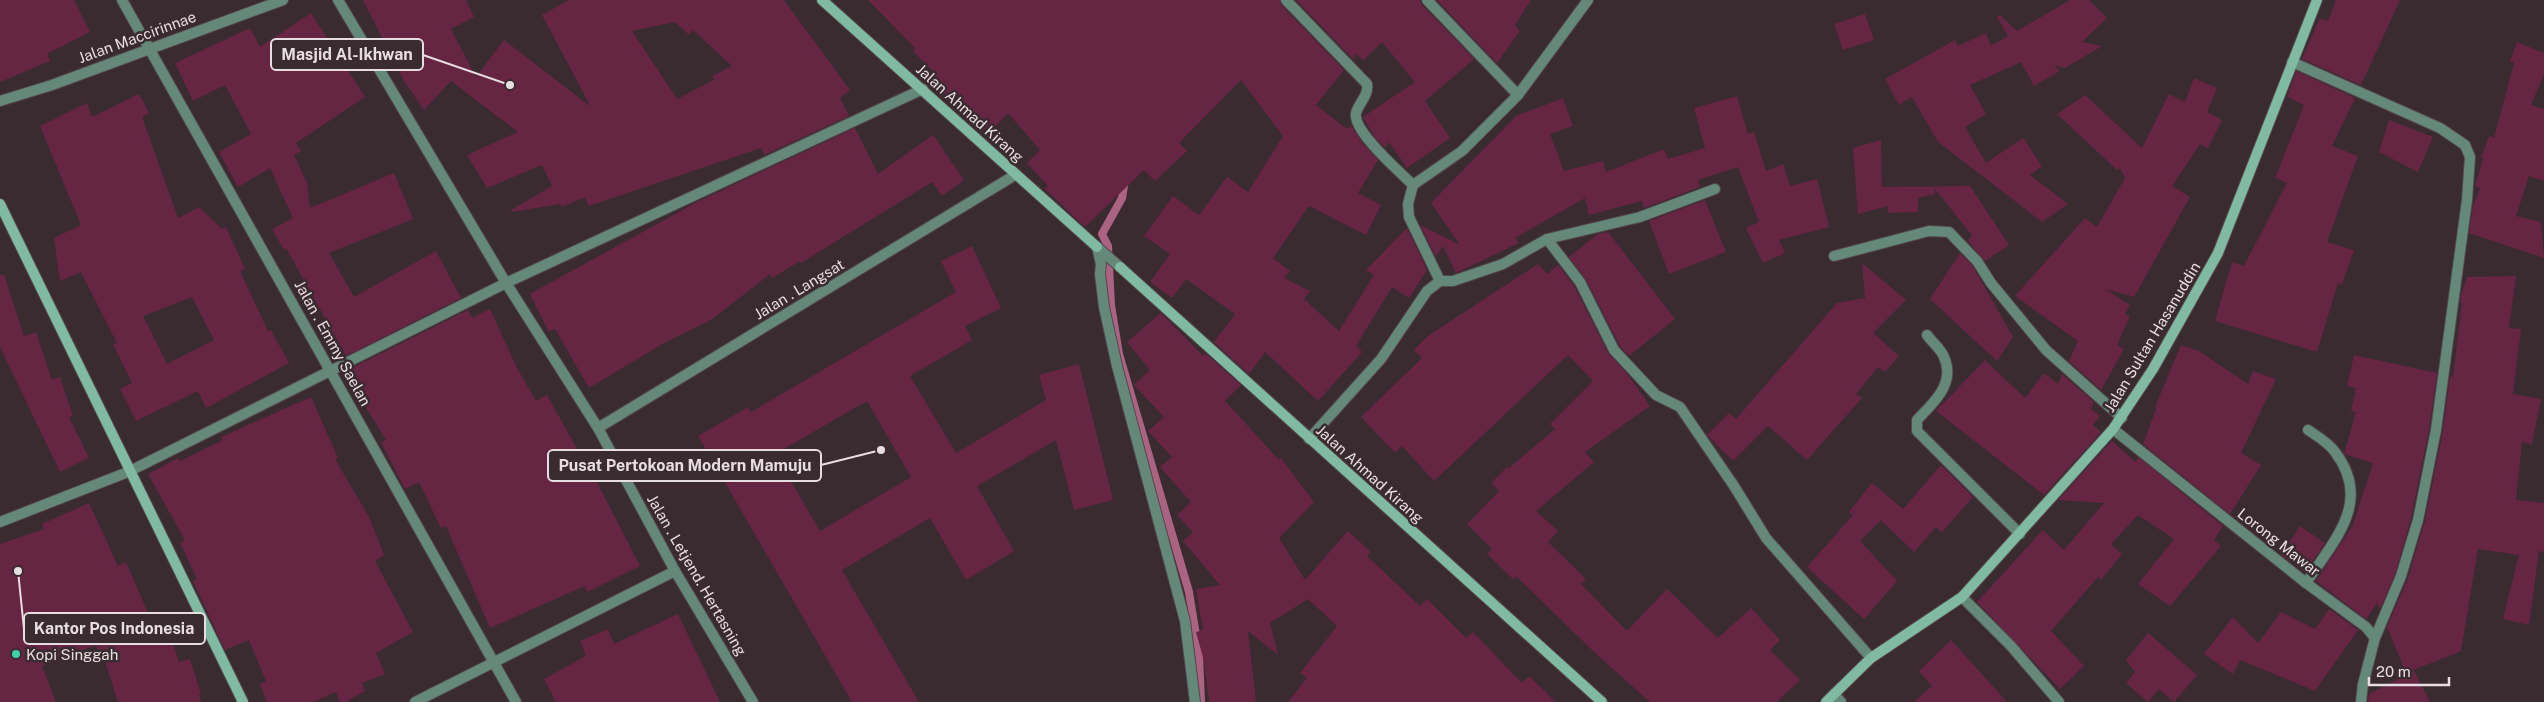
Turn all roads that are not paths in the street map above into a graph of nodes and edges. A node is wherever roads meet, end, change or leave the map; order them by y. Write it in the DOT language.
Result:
graph roads {
  1 [pos="122,0"];
  2 [pos="283,0"];
  3 [pos="338,0"];
  4 [pos="822,0"];
  5 [pos="1286,0"];
  6 [pos="1427,0"];
  7 [pos="1588,0"];
  8 [pos="2317,0"];
  9 [pos="148,48"];
  10 [pos="2292,62"];
  11 [pos="923,89"];
  12 [pos="1518,95"];
  13 [pos="0,101"];
  14 [pos="1015,175"];
  15 [pos="1412,186"];
  16 [pos="1715,188"];
  17 [pos="0,204"];
  18 [pos="1547,239"];
  19 [pos="1098,248"];
  20 [pos="1834,256"];
  21 [pos="1120,267"];
  22 [pos="1440,281"];
  23 [pos="506,284"];
  24 [pos="1927,335"];
  25 [pos="331,371"];
  26 [pos="2122,418"];
  27 [pos="598,428"];
  28 [pos="2113,430"];
  29 [pos="2308,430"];
  30 [pos="1309,439"];
  31 [pos="128,472"];
  32 [pos="0,522"];
  33 [pos="2020,534"];
  34 [pos="675,572"];
  35 [pos="2306,582"];
  36 [pos="1962,597"];
  37 [pos="2375,638"];
  38 [pos="1871,658"];
  39 [pos="494,661"];
  40 [pos="1834,699"];
  41 [pos="243,702"];
  42 [pos="415,702"];
  43 [pos="516,702"];
  44 [pos="753,702"];
  45 [pos="1195,702"];
  46 [pos="1602,702"];
  47 [pos="2059,702"];
  48 [pos="2361,702"];
  1 -- 9 [label="street, Jalan . Emmy Saelan"];
  2 -- 9 [label="street, Jalan Maccirinnae"];
  3 -- 23 [label="street, Jalan . Letjend. Hertasning"];
  4 -- 11 [label="main road, Jalan Ahmad Kirang"];
  5 -- 15 [label="street"];
  6 -- 12 [label="street"];
  7 -- 12 [label="street"];
  8 -- 10 [label="main road, Jalan Sultan Hasanuddin"];
  9 -- 13 [label="street, Jalan Maccirinnae"];
  9 -- 25 [label="street, Jalan . Emmy Saelan"];
  10 -- 26 [label="main road, Jalan Sultan Hasanuddin"];
  10 -- 37 [label="street"];
  11 -- 14 [label="main road, Jalan Ahmad Kirang"];
  11 -- 23 [label="street"];
  12 -- 15 [label="street"];
  14 -- 19 [label="main road, Jalan Ahmad Kirang"];
  14 -- 27 [label="street, Jalan . Langsat"];
  15 -- 22 [label="street"];
  16 -- 18 [label="street"];
  17 -- 31 [label="main road"];
  18 -- 22 [label="street"];
  18 -- 38 [label="street"];
  19 -- 21 [label="street"];
  19 -- 45 [label="street"];
  20 -- 26 [label="street"];
  21 -- 30 [label="main road, Jalan Ahmad Kirang"];
  22 -- 30 [label="street"];
  23 -- 25 [label="street"];
  23 -- 27 [label="street, Jalan . Letjend. Hertasning"];
  24 -- 33 [label="street"];
  25 -- 31 [label="street"];
  25 -- 39 [label="street, Jalan . Emmy Saelan"];
  26 -- 28 [label="main road, Jalan Sultan Hasanuddin"];
  27 -- 34 [label="street, Jalan . Letjend. Hertasning"];
  28 -- 33 [label="main road, Jalan Sultan Hasanuddin"];
  28 -- 35 [label="street, Lorong Mawar"];
  29 -- 35 [label="street"];
  30 -- 46 [label="main road, Jalan Ahmad Kirang"];
  31 -- 32 [label="street"];
  31 -- 41 [label="main road"];
  33 -- 36 [label="main road, Jalan Sultan Hasanuddin"];
  34 -- 39 [label="street"];
  34 -- 44 [label="street, Jalan . Letjend. Hertasning"];
  35 -- 37 [label="street, Lorong Mawar"];
  36 -- 38 [label="main road, Jalan Sultan Hasanuddin"];
  36 -- 47 [label="street"];
  37 -- 48 [label="street"];
  38 -- 40 [label="main road, Jalan Sultan Hasanuddin"];
  39 -- 42 [label="street"];
  39 -- 43 [label="street, Jalan . Emmy Saelan"];
}
